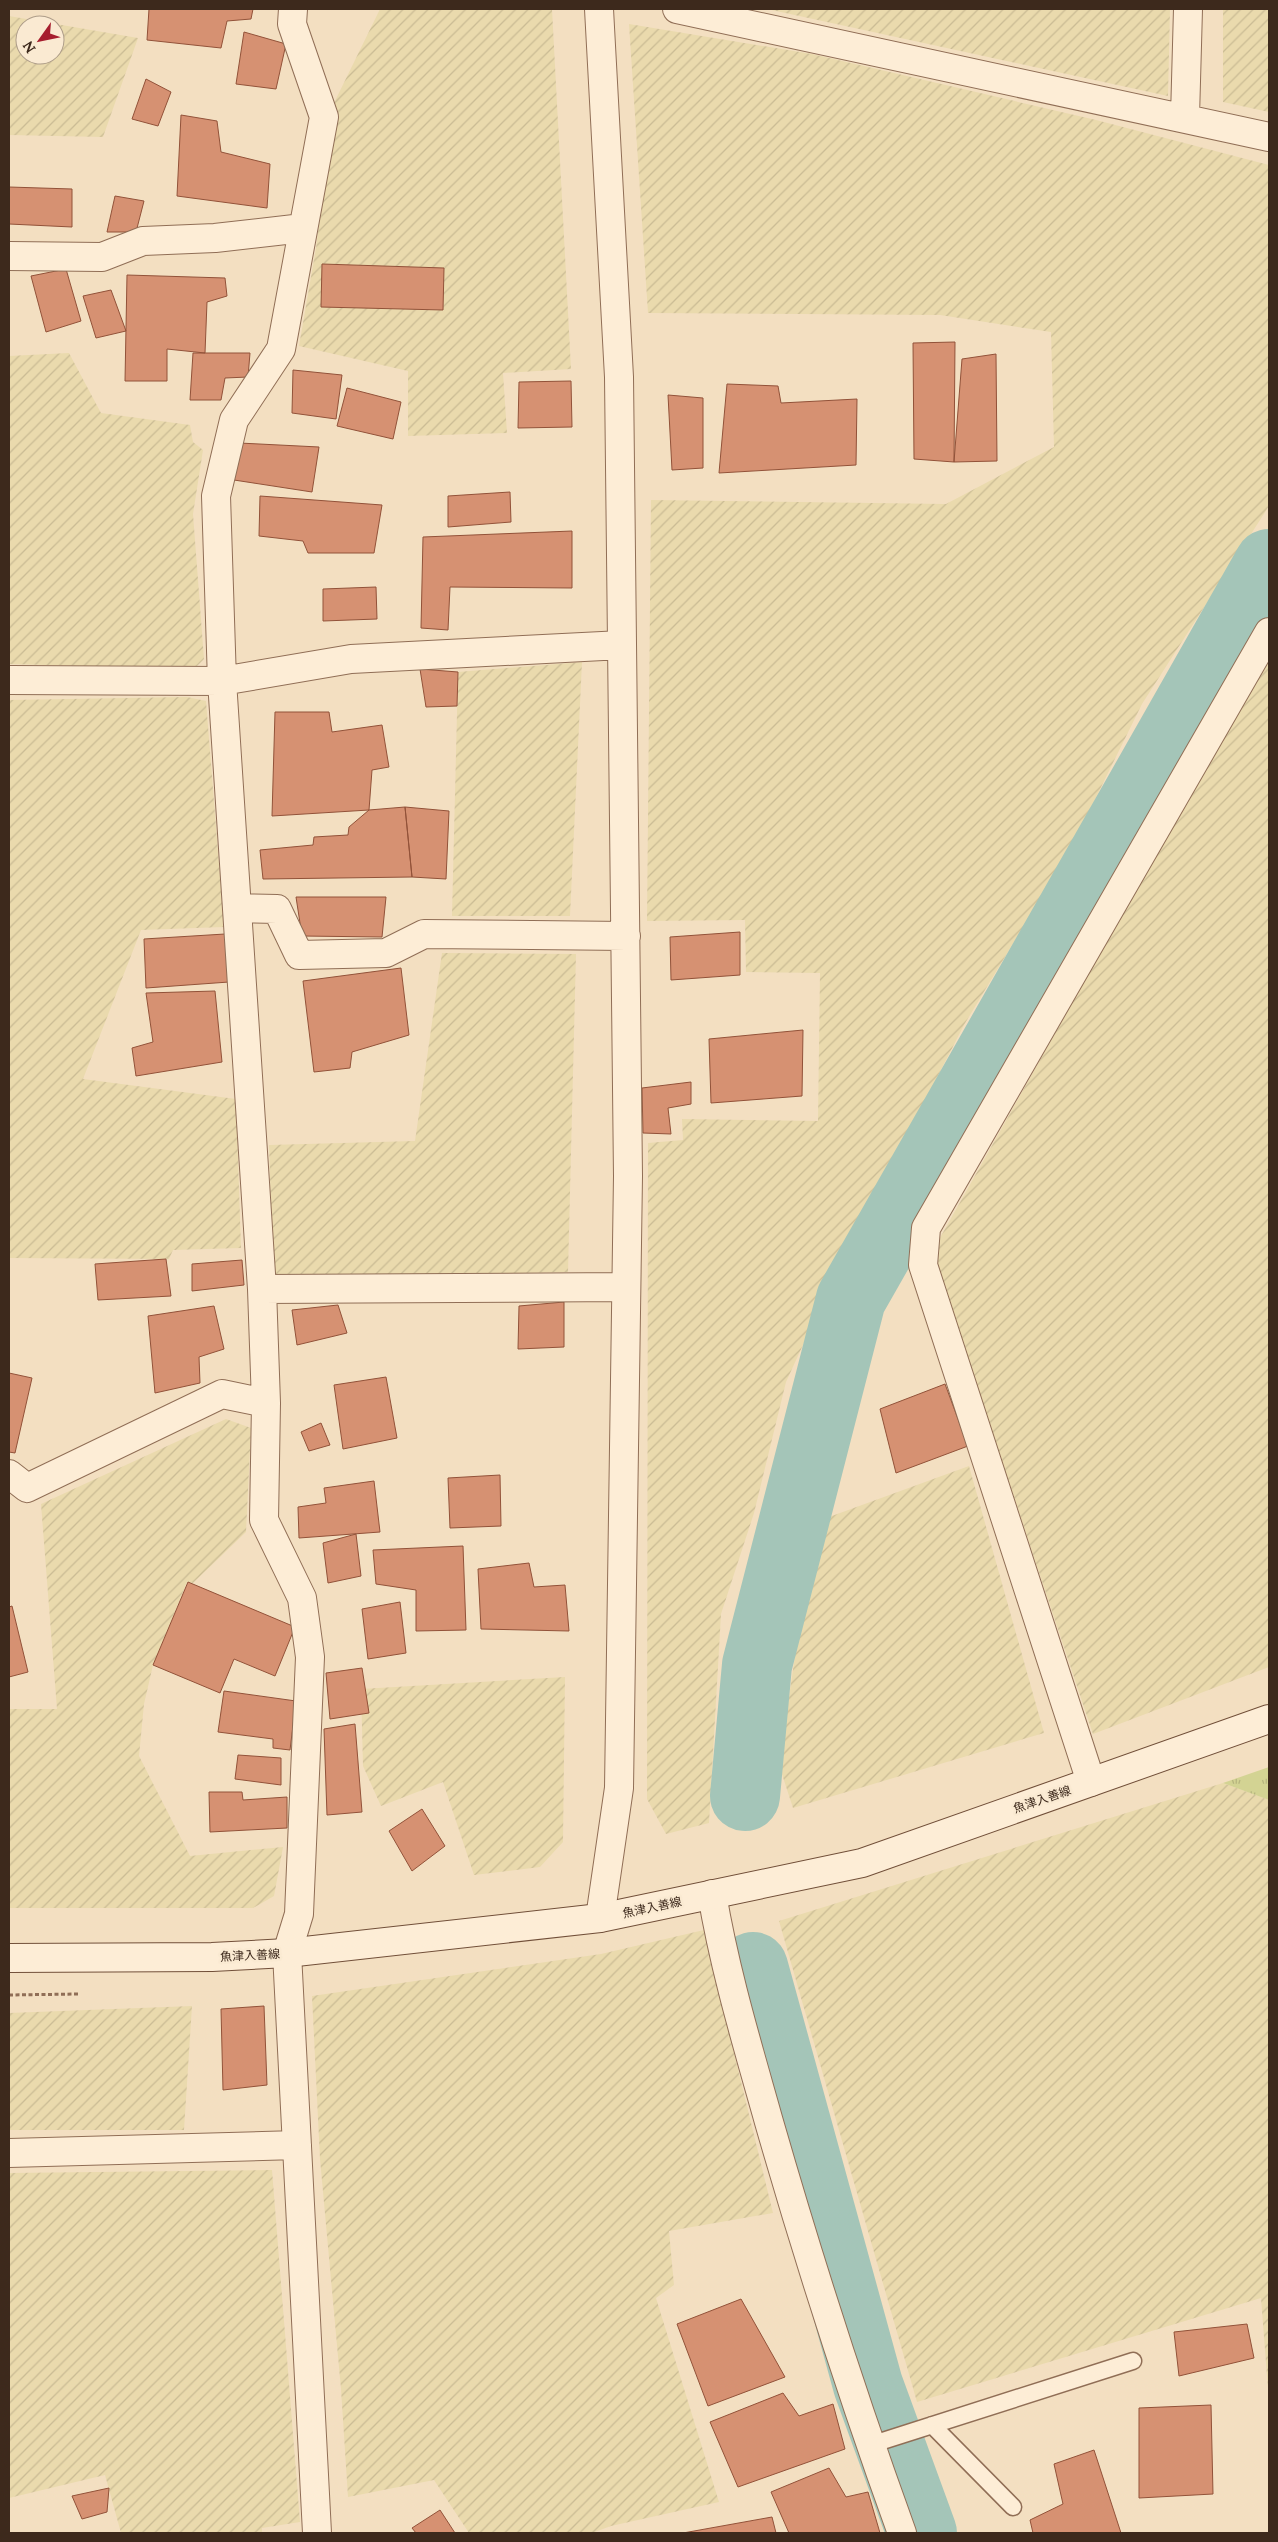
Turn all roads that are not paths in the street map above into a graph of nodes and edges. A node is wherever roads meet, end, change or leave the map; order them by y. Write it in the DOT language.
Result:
graph roads {
  1 [pos="293,9"];
  2 [pos="599,9"];
  3 [pos="677,9"];
  4 [pos="1188,9"];
  5 [pos="1185,117"];
  6 [pos="1269,137"];
  7 [pos="304,228"];
  8 [pos="9,256"];
  9 [pos="1269,632"];
  10 [pos="622,645"];
  11 [pos="9,680"];
  12 [pos="222,681"];
  13 [pos="238,908"];
  14 [pos="626,936"];
  15 [pos="626,1287"];
  16 [pos="262,1289"];
  17 [pos="266,1402"];
  18 [pos="9,1474"];
  19 [pos="1269,1719"];
  20 [pos="1091,1782"];
  21 [pos="712,1894"];
  22 [pos="600,1918"];
  23 [pos="286,1953"];
  24 [pos="9,1958"];
  25 [pos="297,2145"];
  26 [pos="9,2153"];
  27 [pos="1133,2361"];
  28 [pos="932,2425"];
  29 [pos="870,2445"];
  30 [pos="1013,2507"];
  31 [pos="317,2533"];
  32 [pos="902,2533"];
  1 -- 7 [label="street"];
  2 -- 10 [label="street"];
  3 -- 5 [label="street"];
  4 -- 5 [label="street"];
  5 -- 6 [label="street"];
  7 -- 8 [label="street"];
  7 -- 12 [label="street"];
  9 -- 20 [label="street"];
  10 -- 12 [label="street"];
  10 -- 14 [label="street"];
  11 -- 12 [label="street"];
  12 -- 13 [label="street"];
  13 -- 14 [label="street"];
  13 -- 16 [label="street"];
  14 -- 15 [label="street"];
  15 -- 16 [label="street"];
  15 -- 22 [label="street"];
  16 -- 17 [label="street"];
  17 -- 18 [label="street"];
  17 -- 23 [label="street"];
  19 -- 20 [label="street, 魚津入善線"];
  20 -- 21 [label="street, 魚津入善線"];
  21 -- 22 [label="street, 魚津入善線"];
  21 -- 29 [label="street"];
  22 -- 23 [label="street, 魚津入善線"];
  23 -- 24 [label="street, 魚津入善線"];
  23 -- 25 [label="street"];
  25 -- 26 [label="street"];
  25 -- 31 [label="street"];
  27 -- 28 [label="lane"];
  28 -- 29 [label="lane"];
  28 -- 30 [label="lane"];
  29 -- 32 [label="street"];
}
